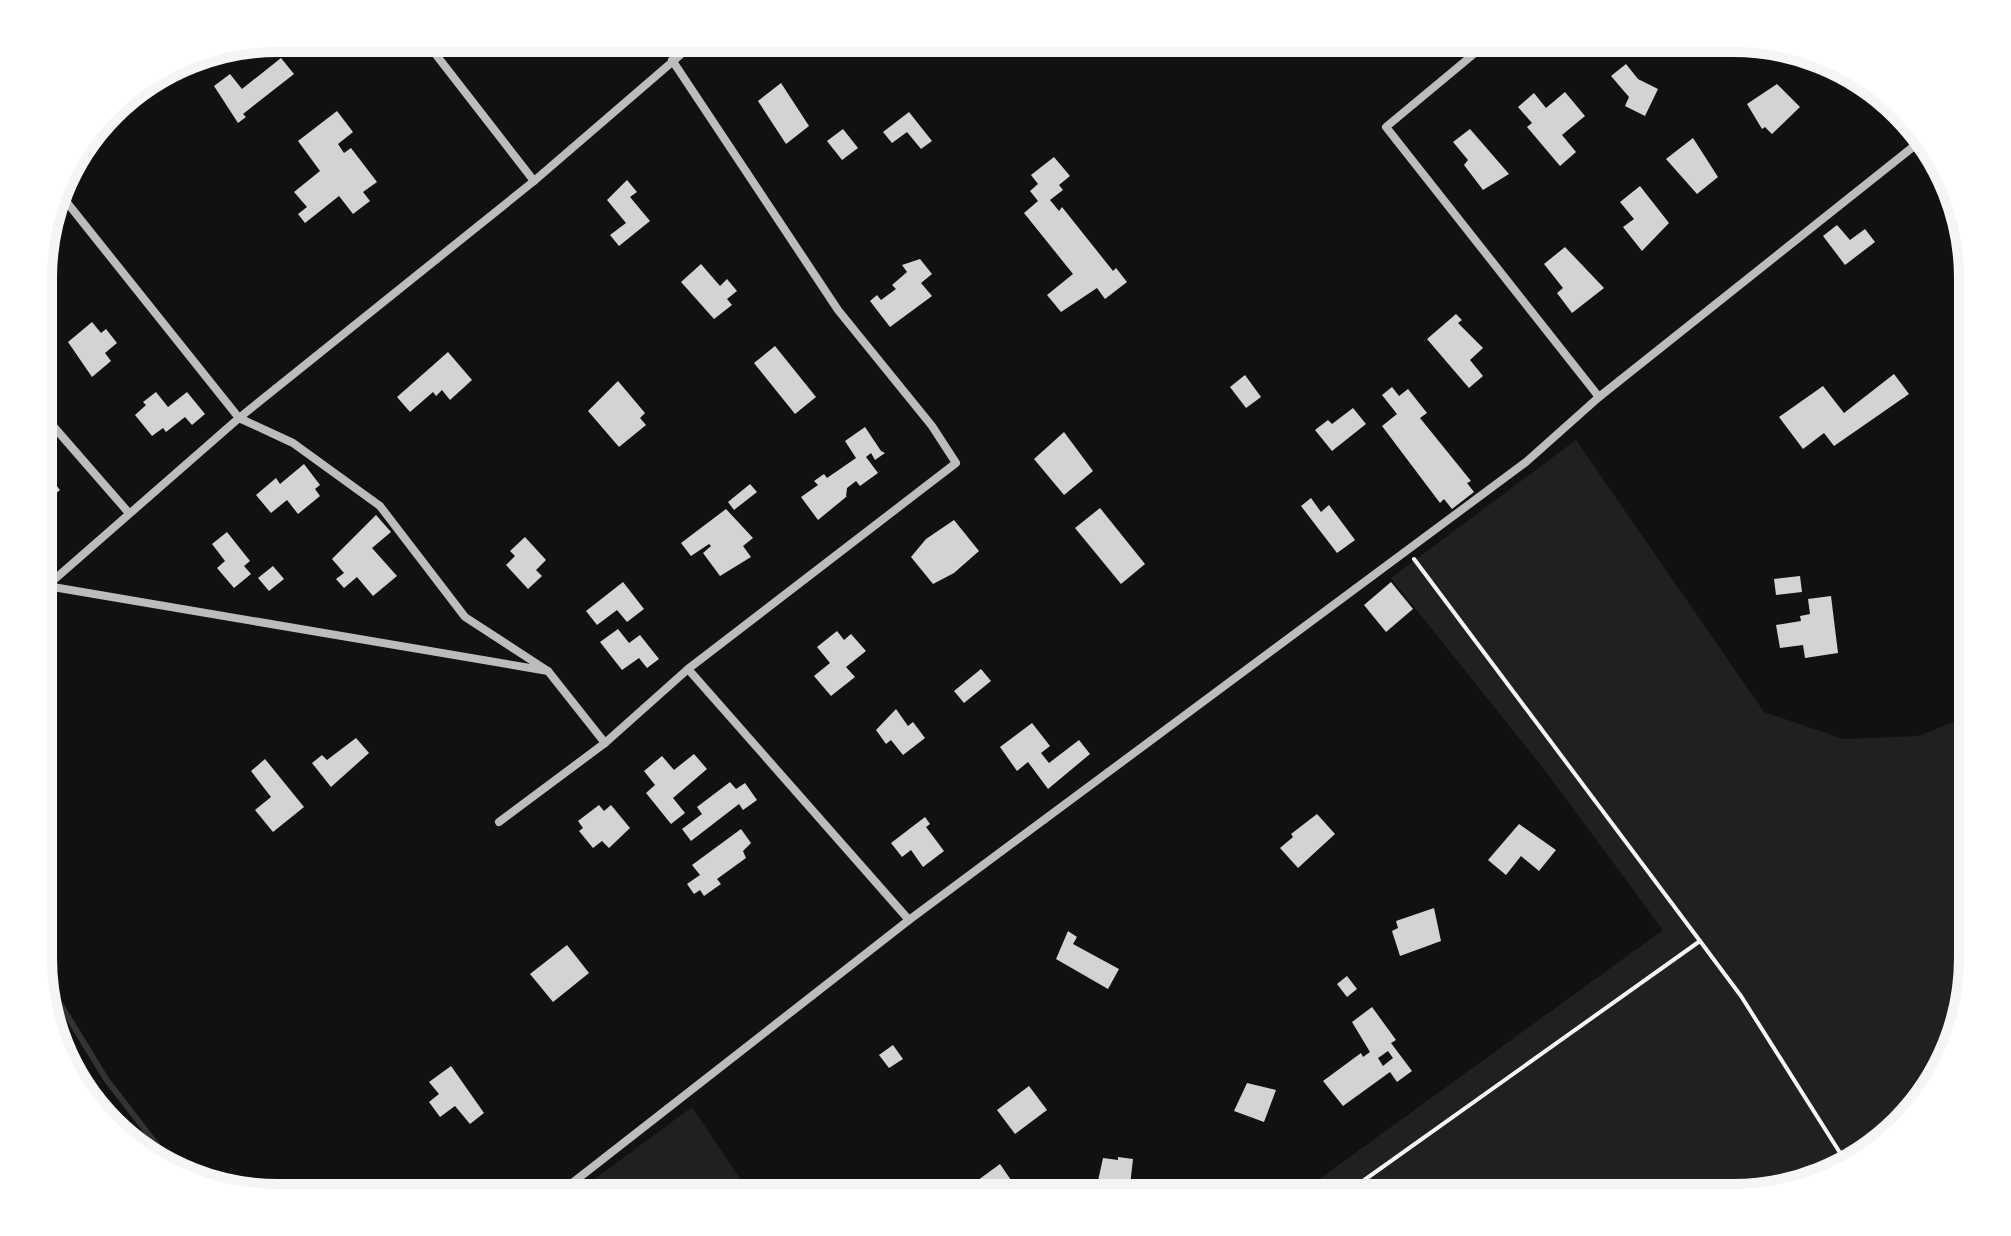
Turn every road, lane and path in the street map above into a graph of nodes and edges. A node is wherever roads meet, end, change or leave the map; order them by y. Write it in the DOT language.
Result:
graph roads {
  1 [pos="434,52"];
  2 [pos="682,52"];
  3 [pos="1476,52"];
  4 [pos="672,60"];
  5 [pos="1915,145"];
  6 [pos="534,181"];
  7 [pos="66,201"];
  8 [pos="1599,397"];
  9 [pos="239,418"];
  10 [pos="52,425"];
  11 [pos="128,512"];
  12 [pos="1408,553"];
  13 [pos="52,582"];
  14 [pos="52,590"];
  15 [pos="688,669"];
  16 [pos="548,671"];
  17 [pos="605,743"];
  18 [pos="499,822"];
  19 [pos="909,920"];
  20 [pos="1700,941"];
  21 [pos="1842,1156"];
  22 [pos="571,1184"];
  23 [pos="1359,1184"];
  1 -- 6 [label="street"];
  2 -- 4 [label="street"];
  3 -- 8 [label="street"];
  4 -- 6 [label="street"];
  4 -- 15 [label="street"];
  5 -- 8 [label="street"];
  6 -- 9 [label="street"];
  7 -- 9 [label="street"];
  8 -- 12 [label="street"];
  9 -- 11 [label="street"];
  9 -- 16 [label="street"];
  10 -- 11 [label="street"];
  11 -- 13 [label="street"];
  12 -- 19 [label="street"];
  12 -- 20 [label="path"];
  14 -- 16 [label="street"];
  15 -- 17 [label="street"];
  15 -- 19 [label="street"];
  16 -- 17 [label="street"];
  17 -- 18 [label="street"];
  19 -- 22 [label="street"];
  20 -- 21 [label="path"];
  20 -- 23 [label="path"];
}
